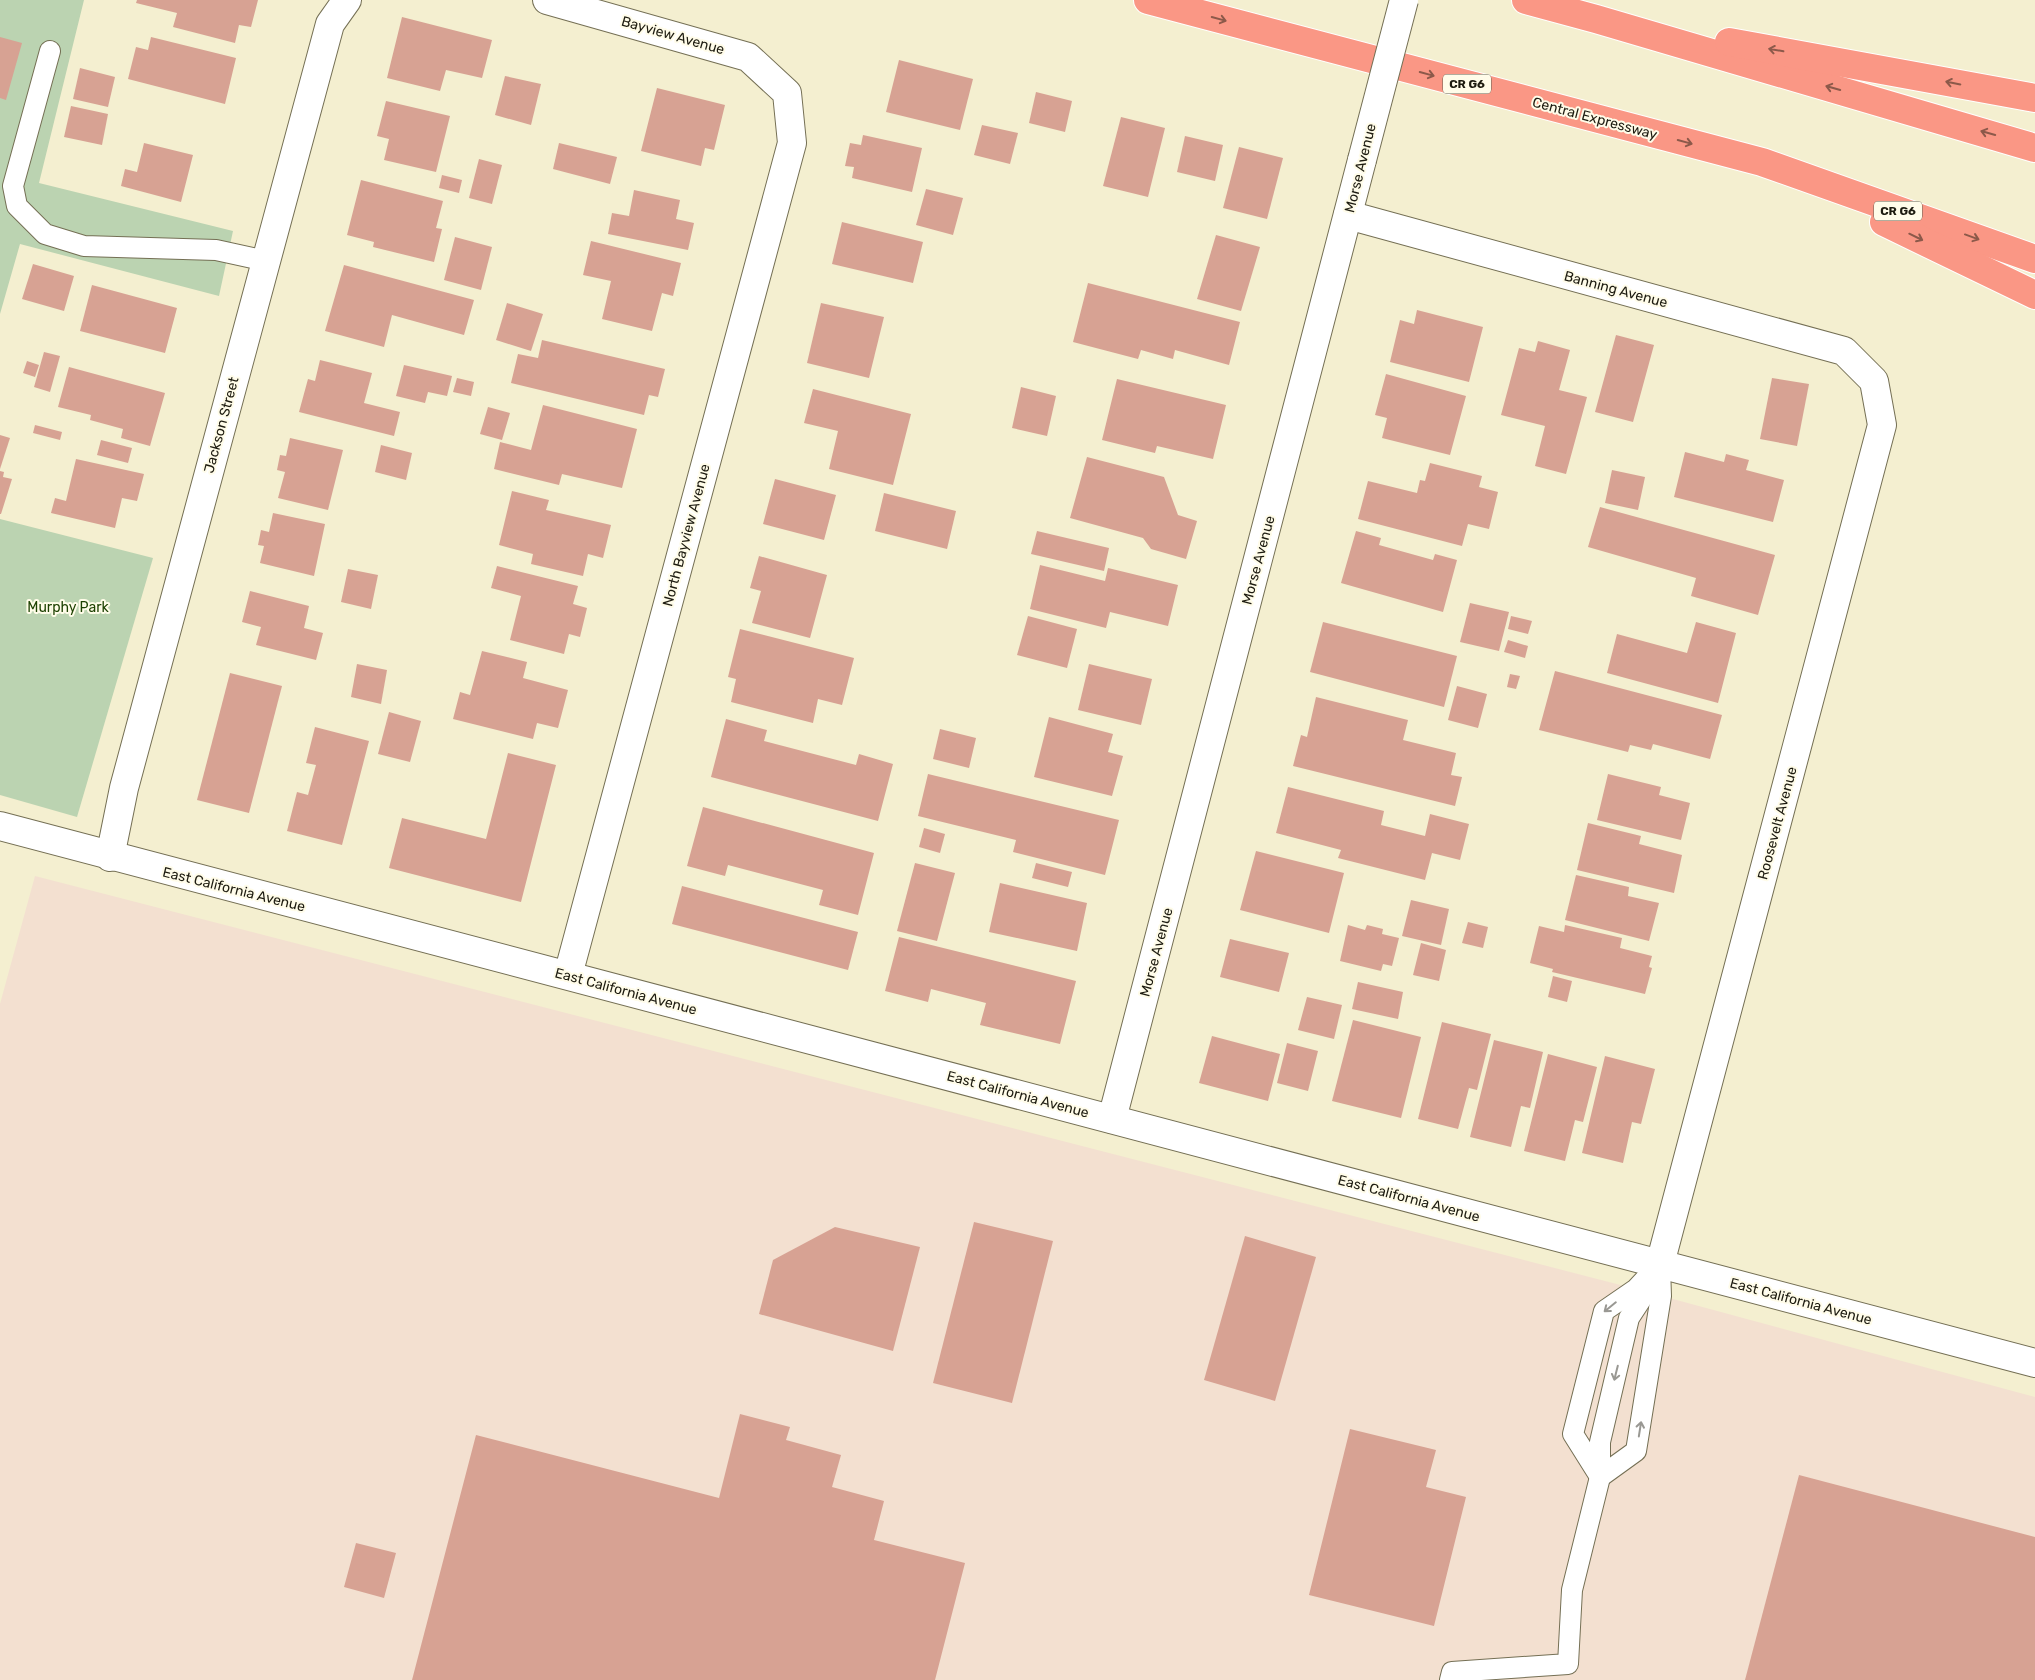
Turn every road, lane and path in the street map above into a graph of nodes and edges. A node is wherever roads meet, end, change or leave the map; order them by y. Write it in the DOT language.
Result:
graph roads {
  1 [pos="347,0"];
  2 [pos="547,0"];
  3 [pos="1148,0"];
  4 [pos="1404,0"];
  5 [pos="1526,0"];
  6 [pos="1596,19"];
  7 [pos="50,51"];
  8 [pos="787,93"];
  9 [pos="2035,98"];
  10 [pos="2035,148"];
  11 [pos="1762,162"];
  12 [pos="1348,215"];
  13 [pos="2035,259"];
  14 [pos="266,261"];
  15 [pos="2035,295"];
  16 [pos="1874,381"];
  17 [pos="0,826"];
  18 [pos="110,857"];
  19 [pos="568,975"];
  20 [pos="1112,1119"];
  21 [pos="1660,1264"];
  22 [pos="2035,1363"];
  23 [pos="1600,1477"];
  24 [pos="1450,1680"];
  1 -- 14 [label="street, Jackson Street"];
  2 -- 8 [label="street, Bayview Avenue"];
  3 -- 11 [label="highway, Central Expressway / CR G6, one-way"];
  4 -- 12 [label="street, Morse Avenue, bridge"];
  5 -- 6 [label="highway"];
  9 -- 6 [label="highway, one-way"];
  10 -- 6 [label="highway, one-way"];
  7 -- 14 [label="lane"];
  8 -- 19 [label="street, North Bayview Avenue"];
  11 -- 13 [label="highway, Central Expressway / CR G6, one-way"];
  11 -- 15 [label="highway, one-way"];
  12 -- 16 [label="street, Banning Avenue"];
  12 -- 20 [label="street, Morse Avenue"];
  14 -- 18 [label="street, Jackson Street"];
  16 -- 21 [label="street, Roosevelt Avenue"];
  17 -- 18 [label="street, East California Avenue"];
  18 -- 19 [label="street, East California Avenue"];
  19 -- 20 [label="street, East California Avenue"];
  20 -- 21 [label="street, East California Avenue"];
  21 -- 22 [label="street, East California Avenue"];
  21 -- 23 [label="lane, one-way"];
  23 -- 21 [label="lane, one-way"];
  21 -- 23 [label="lane, one-way"];
  23 -- 24 [label="lane"];
}
